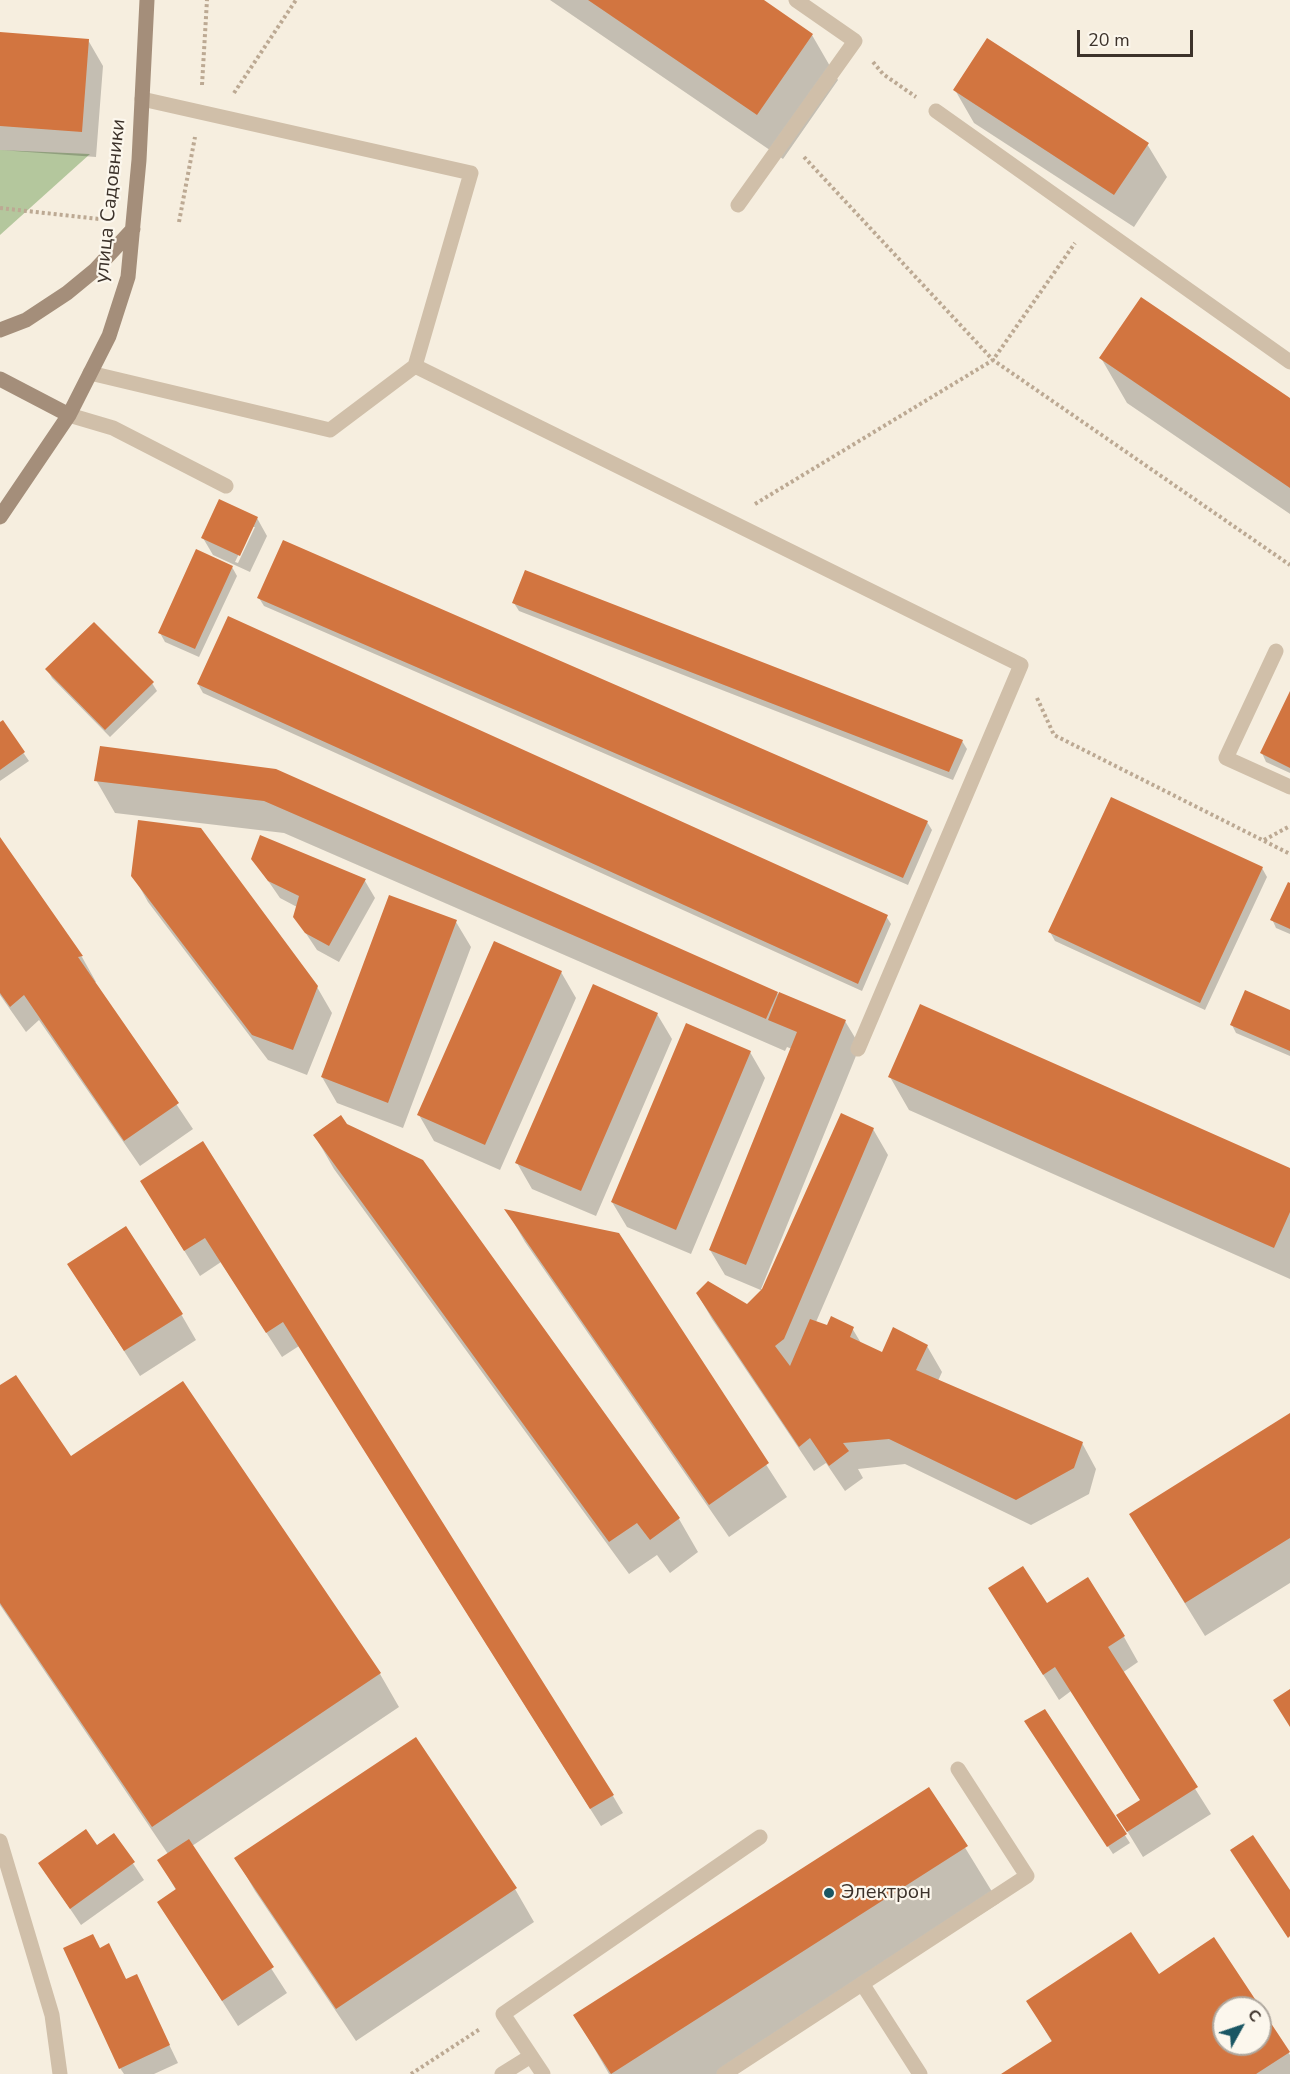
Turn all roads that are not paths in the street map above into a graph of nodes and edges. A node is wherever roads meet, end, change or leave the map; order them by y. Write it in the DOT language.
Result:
graph roads {
  1 [pos="147,0"];
  2 [pos="796,0"];
  3 [pos="142,99"];
  4 [pos="936,111"];
  5 [pos="738,205"];
  6 [pos="133,229"];
  7 [pos="0,330"];
  8 [pos="1290,362"];
  9 [pos="415,366"];
  10 [pos="90,373"];
  11 [pos="0,379"];
  12 [pos="69,416"];
  13 [pos="225,486"];
  14 [pos="0,517"];
  15 [pos="1276,651"];
  16 [pos="1290,787"];
  17 [pos="858,1049"];
  18 [pos="958,1769"];
  19 [pos="759,1837"];
  20 [pos="0,1841"];
  21 [pos="862,1985"];
  22 [pos="531,2056"];
  23 [pos="60,2074"];
  24 [pos="502,2074"];
  25 [pos="543,2074"];
  26 [pos="724,2074"];
  27 [pos="920,2074"];
  1 -- 3 [label="street, улица Садовники"];
  2 -- 5 [label="lane"];
  3 -- 6 [label="street, улица Садовники"];
  3 -- 9 [label="lane"];
  4 -- 8 [label="lane"];
  6 -- 7 [label="street"];
  6 -- 10 [label="street, улица Садовники"];
  9 -- 10 [label="lane"];
  9 -- 17 [label="lane"];
  10 -- 12 [label="street, улица Садовники"];
  11 -- 12 [label="street"];
  12 -- 13 [label="lane"];
  12 -- 14 [label="street, улица Садовники"];
  15 -- 16 [label="lane"];
  18 -- 21 [label="lane"];
  19 -- 22 [label="lane"];
  20 -- 23 [label="lane"];
  21 -- 26 [label="lane"];
  21 -- 27 [label="lane"];
  22 -- 24 [label="lane"];
  22 -- 25 [label="lane"];
}
